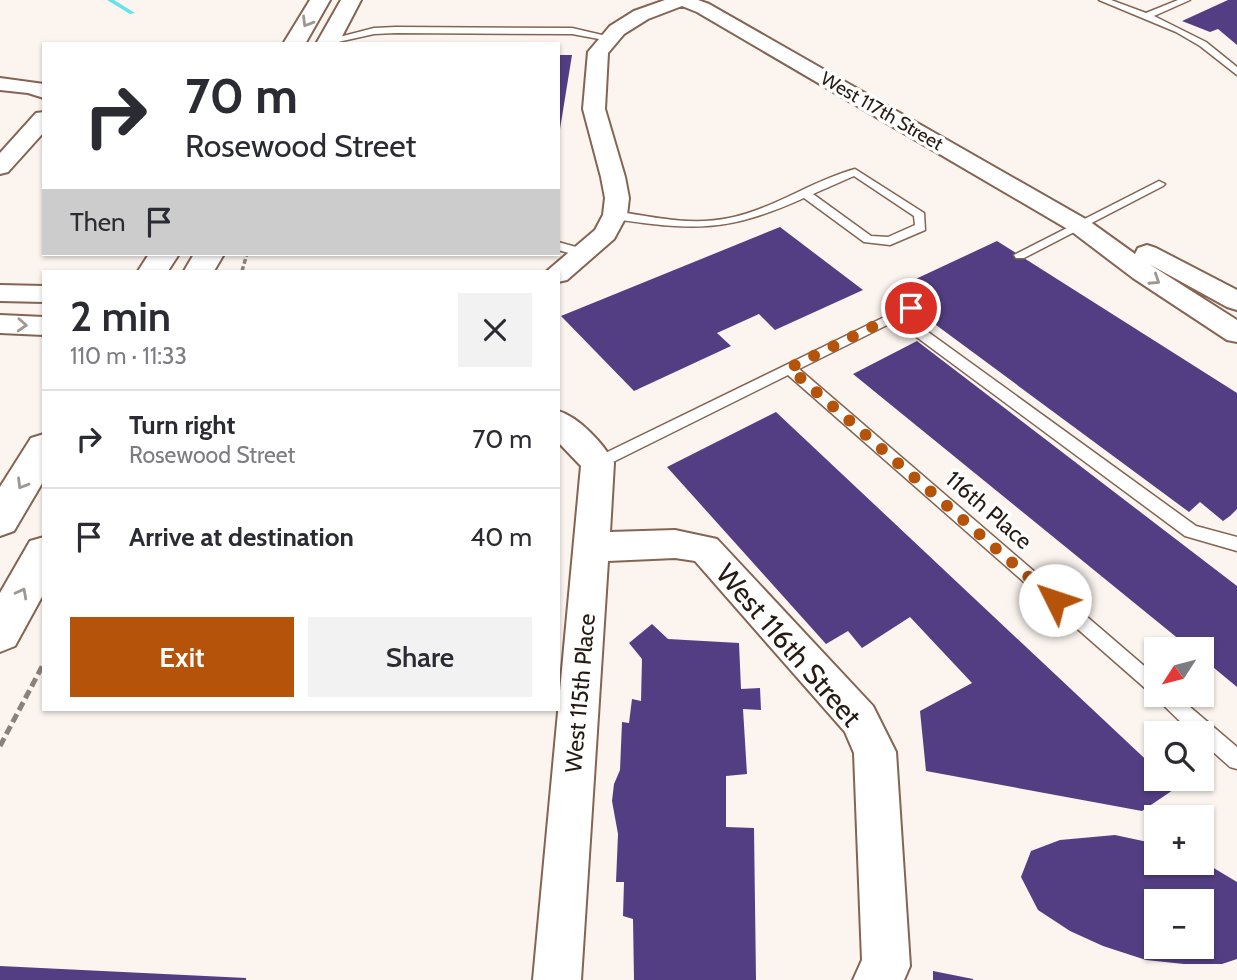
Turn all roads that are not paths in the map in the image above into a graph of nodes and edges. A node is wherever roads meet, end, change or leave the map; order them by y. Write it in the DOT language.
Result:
graph roads {
  1 [pos="320,0"];
  2 [pos="351,0"];
  3 [pos="682,0"];
  4 [pos="1103,0"];
  5 [pos="1186,0"];
  6 [pos="1146,16"];
  7 [pos="610,38"];
  8 [pos="295,42"];
  9 [pos="328,42"];
  10 [pos="1237,72"];
  11 [pos="0,84"];
  12 [pos="42,91"];
  13 [pos="42,120"];
  14 [pos="0,167"];
  15 [pos="1159,184"];
  16 [pos="804,193"];
  17 [pos="615,215"];
  18 [pos="1080,226"];
  19 [pos="560,247"];
  20 [pos="583,253"];
  21 [pos="1020,255"];
  22 [pos="560,272"];
  23 [pos="0,293"];
  24 [pos="42,294"];
  25 [pos="1237,301"];
  26 [pos="911,308"];
  27 [pos="897,316"];
  28 [pos="0,324"];
  29 [pos="42,326"];
  30 [pos="1237,332"];
  31 [pos="789,368"];
  32 [pos="560,424"];
  33 [pos="42,451"];
  34 [pos="598,463"];
  35 [pos="0,520"];
  36 [pos="1237,544"];
  37 [pos="591,547"];
  38 [pos="42,557"];
  39 [pos="0,633"];
  40 [pos="1144,679"];
  41 [pos="1177,707"];
  42 [pos="1237,760"];
  43 [pos="557,980"];
  44 [pos="877,980"];
  1 -- 8 [label="street, one-way"];
  2 -- 9 [label="street"];
  3 -- 7 [label="street"];
  3 -- 18 [label="street, West 117th Street"];
  4 -- 6 [label="lane"];
  5 -- 6 [label="lane"];
  6 -- 10 [label="lane"];
  7 -- 9 [label="lane"];
  7 -- 17 [label="street"];
  11 -- 12 [label="street"];
  13 -- 14 [label="street"];
  15 -- 18 [label="lane"];
  16 -- 16 [label="lane"];
  16 -- 17 [label="lane"];
  17 -- 20 [label="street"];
  18 -- 21 [label="lane"];
  18 -- 25 [label="street, West 117th Street"];
  18 -- 30 [label="street, West 117th Street, one-way"];
  19 -- 20 [label="lane"];
  20 -- 22 [label="street"];
  23 -- 24 [label="street"];
  26 -- 27 [label="lane"];
  27 -- 31 [label="lane"];
  27 -- 36 [label="lane"];
  28 -- 29 [label="street, one-way"];
  31 -- 34 [label="lane"];
  31 -- 40 [label="lane, 116th Place"];
  32 -- 34 [label="street"];
  33 -- 35 [label="street, one-way"];
  34 -- 37 [label="street, West 115th Place"];
  37 -- 43 [label="street, West 115th Place"];
  37 -- 44 [label="street, West 116th Street"];
  39 -- 38 [label="street, one-way"];
  41 -- 42 [label="lane"];
}
